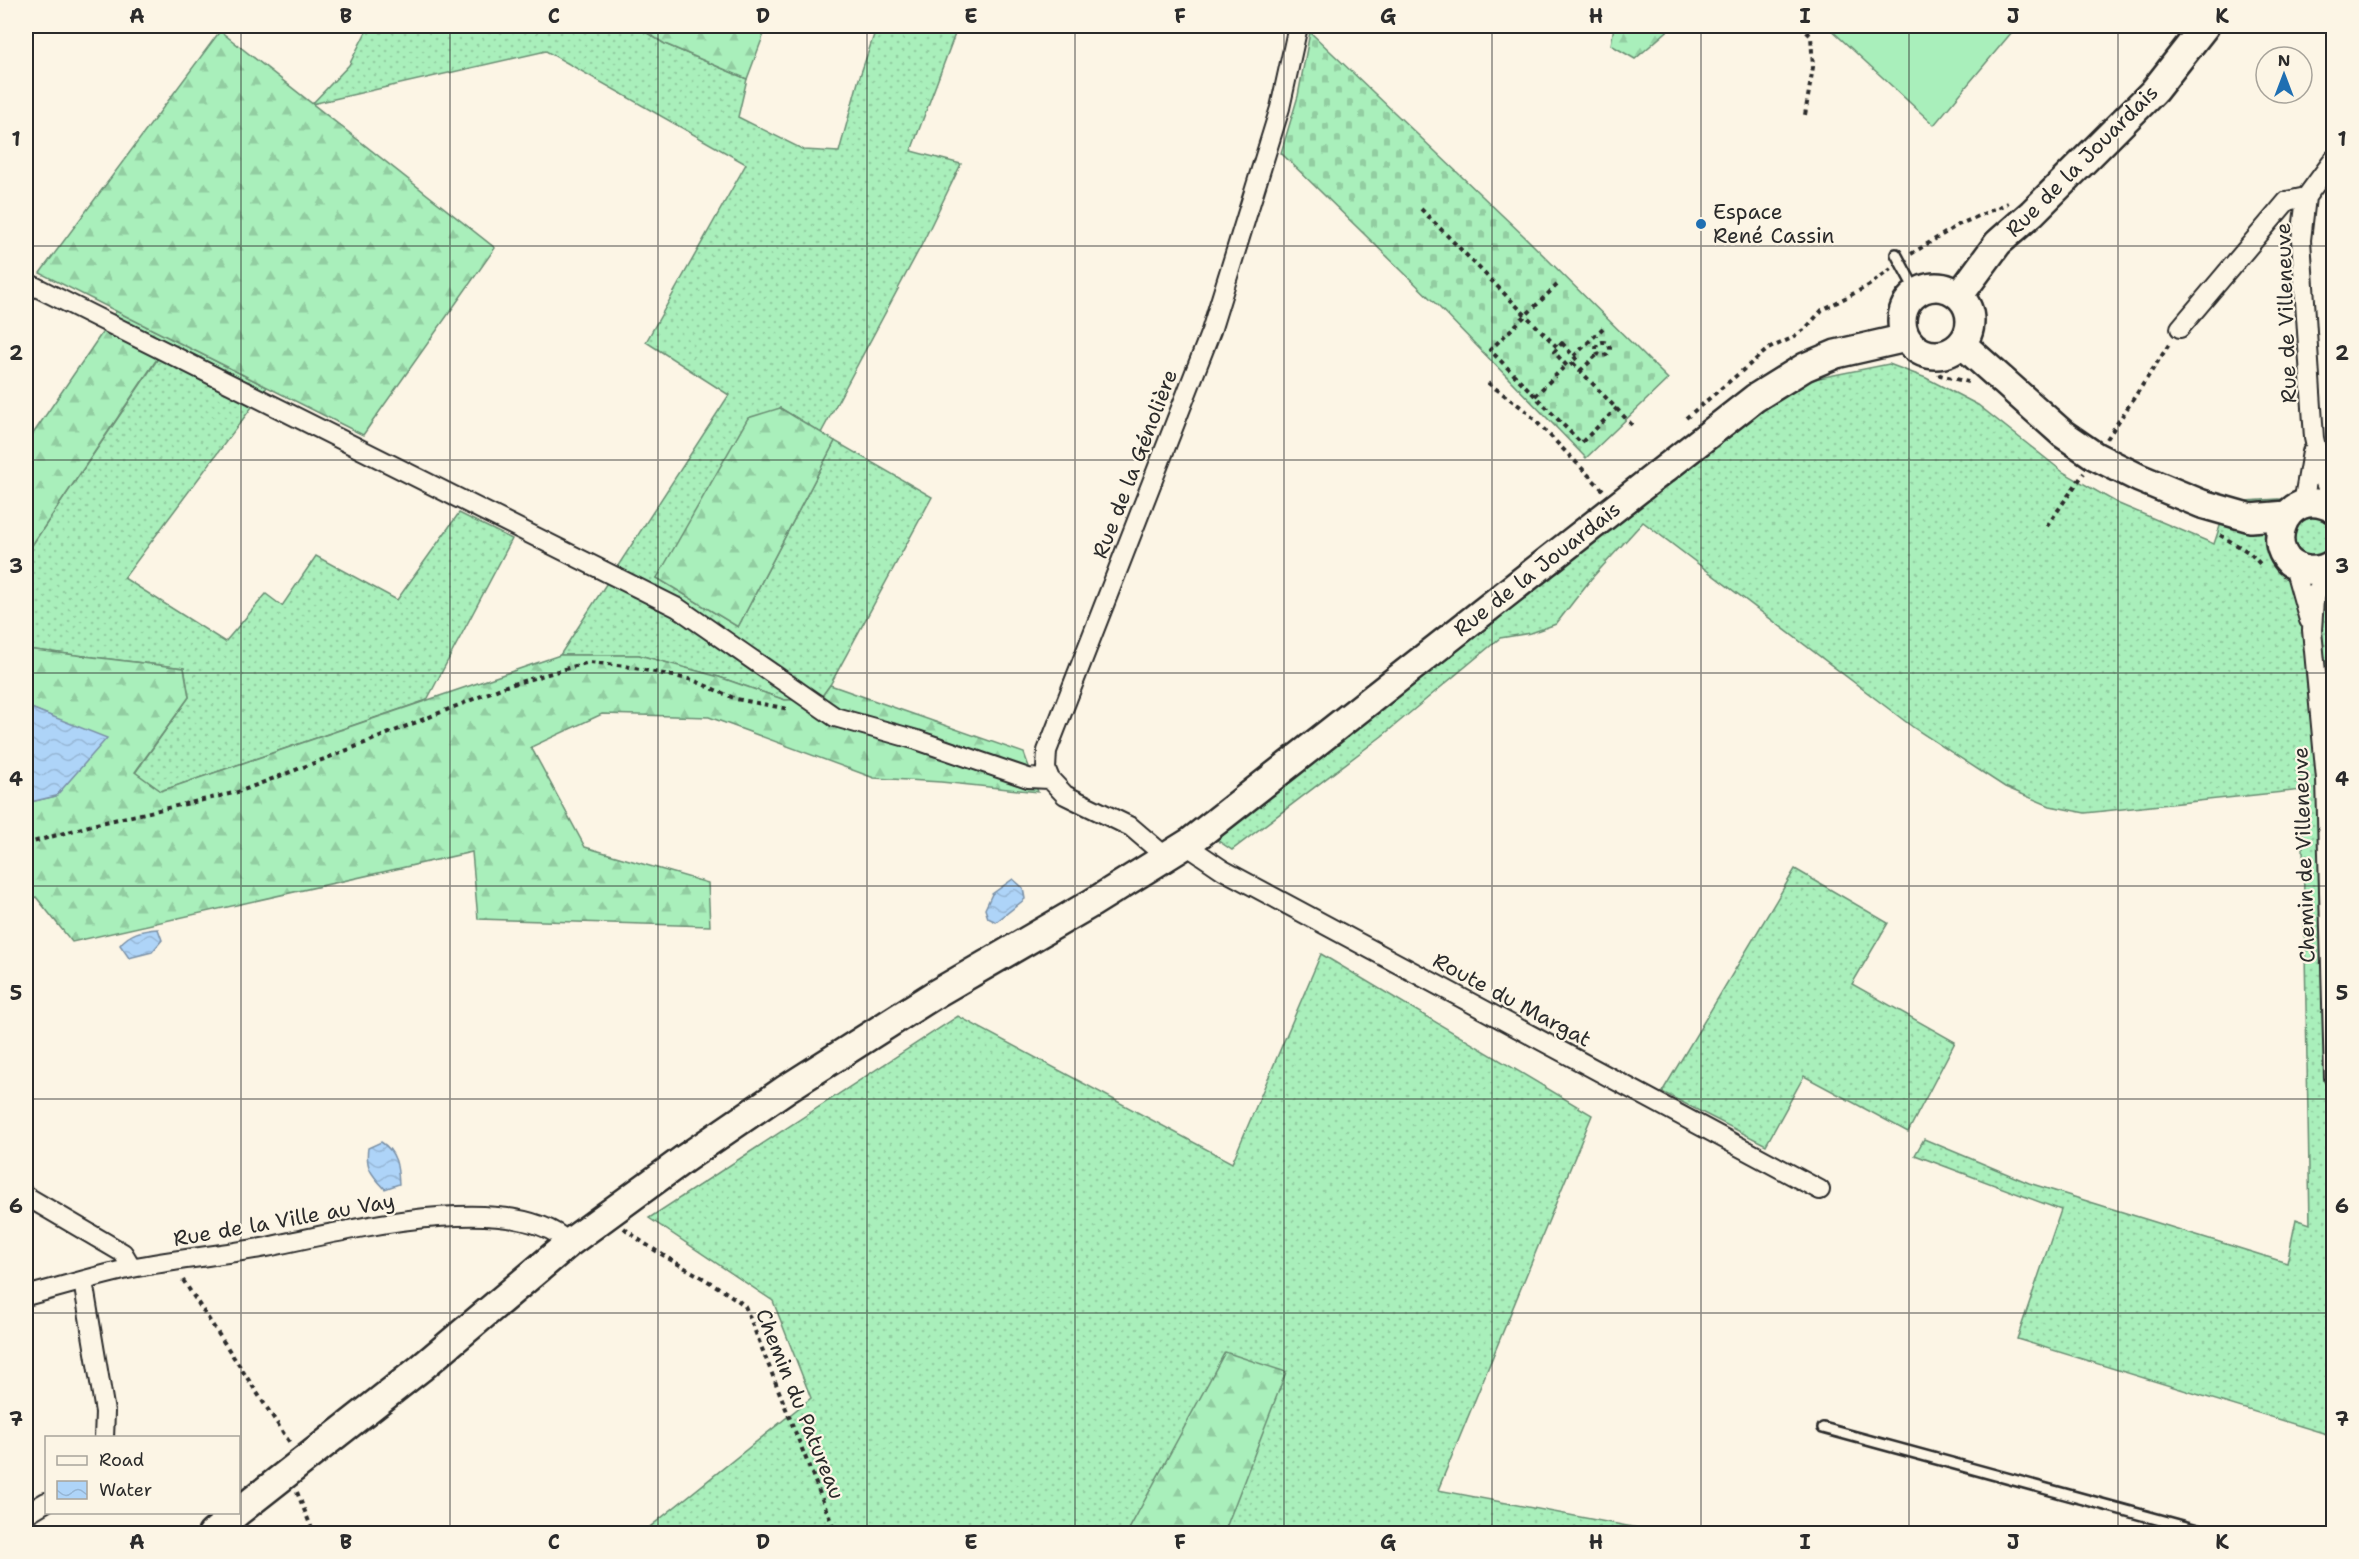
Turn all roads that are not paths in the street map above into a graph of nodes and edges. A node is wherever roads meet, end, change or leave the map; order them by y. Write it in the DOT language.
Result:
graph roads {
  1 [pos="1298,26"];
  2 [pos="2205,26"];
  3 [pos="2334,159"];
  4 [pos="2306,197"];
  5 [pos="1899,258"];
  6 [pos="26,282"];
  7 [pos="1917,293"];
  8 [pos="1959,296"];
  9 [pos="2180,328"];
  10 [pos="1906,338"];
  11 [pos="1962,344"];
  12 [pos="2314,438"];
  13 [pos="2202,504"];
  14 [pos="2334,508"];
  15 [pos="2295,510"];
  16 [pos="2287,557"];
  17 [pos="2330,566"];
  18 [pos="2312,630"];
  19 [pos="1050,779"];
  20 [pos="1190,842"];
  21 [pos="1166,858"];
  22 [pos="2334,1078"];
  23 [pos="1820,1190"];
  24 [pos="26,1196"];
  25 [pos="569,1243"];
  26 [pos="132,1268"];
  27 [pos="83,1281"];
  28 [pos="26,1296"];
  29 [pos="1823,1428"];
  30 [pos="104,1436"];
  31 [pos="45,1503"];
  32 [pos="240,1510"];
  33 [pos="26,1514"];
  34 [pos="236,1514"];
  35 [pos="212,1533"];
  36 [pos="2212,1533"];
  1 -- 19 [label="street, Rue de la Génolière"];
  2 -- 8 [label="main road, Rue de la Jouardais"];
  3 -- 4 [label="street, Rue de Villeneuve"];
  4 -- 9 [label="street"];
  4 -- 12 [label="street, Rue de Villeneuve"];
  5 -- 7 [label="lane"];
  6 -- 19 [label="street"];
  7 -- 8 [label="main road"];
  7 -- 10 [label="main road"];
  8 -- 11 [label="main road"];
  10 -- 11 [label="main road"];
  10 -- 20 [label="main road, Rue de la Jouardais"];
  11 -- 13 [label="main road"];
  12 -- 14 [label="street, Rue de Villeneuve"];
  12 -- 15 [label="street, Rue de Villeneuve"];
  13 -- 15 [label="main road"];
  13 -- 16 [label="main road"];
  14 -- 15 [label="main road"];
  15 -- 16 [label="main road"];
  16 -- 17 [label="main road"];
  16 -- 18 [label="street, Chemin de Villeneuve"];
  17 -- 18 [label="street, Chemin de Villeneuve"];
  18 -- 22 [label="street, Chemin de Villeneuve"];
  19 -- 21 [label="street"];
  20 -- 21 [label="main road, Rue de la Jouardais"];
  20 -- 23 [label="street, Route du Margat"];
  21 -- 25 [label="main road, Rue de la Jouardais"];
  24 -- 26 [label="street"];
  25 -- 26 [label="street, Rue de la Ville au Vay"];
  25 -- 32 [label="main road, Rue de la Jouardais"];
  26 -- 27 [label="street, Rue de la Ville au Vay"];
  27 -- 28 [label="street, Rue de la Ville au Vay"];
  27 -- 30 [label="street"];
  29 -- 36 [label="lane"];
  31 -- 33 [label="street"];
  34 -- 35 [label="main road, Rue de la Jouardais"];
}
